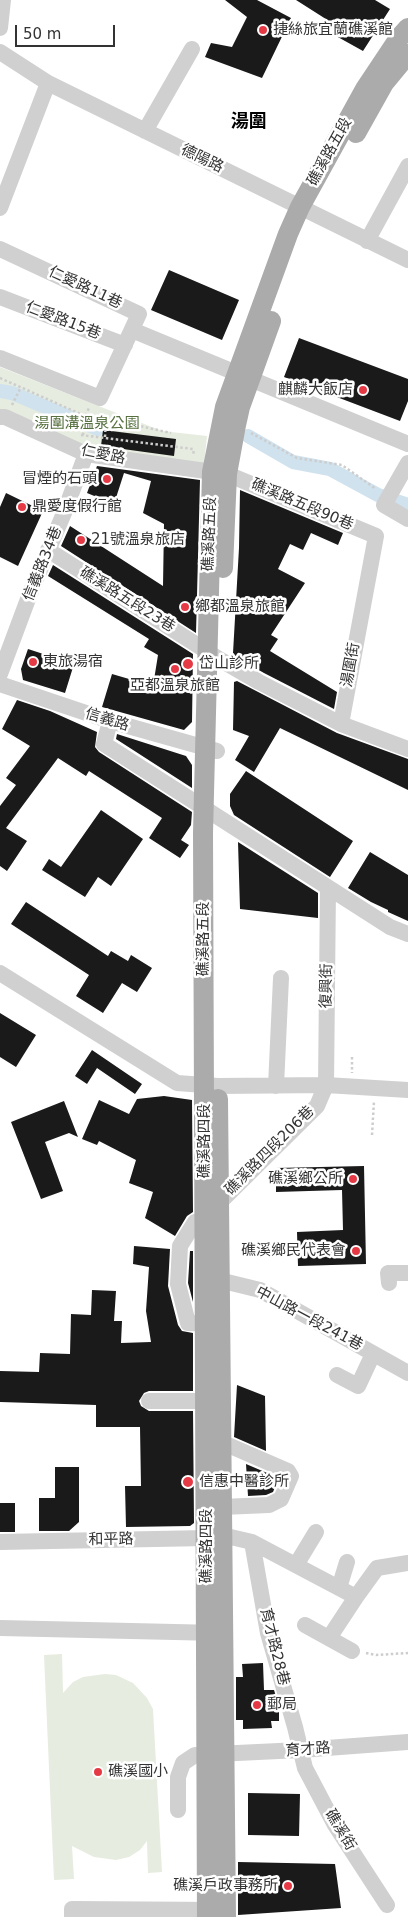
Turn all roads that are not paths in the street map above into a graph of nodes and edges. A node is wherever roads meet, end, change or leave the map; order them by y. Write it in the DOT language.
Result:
graph roads {
  1 [pos="3,0"];
  2 [pos="0,28"];
  3 [pos="408,28"];
  4 [pos="192,48"];
  5 [pos="0,52"];
  6 [pos="408,54"];
  7 [pos="48,83"];
  8 [pos="145,131"];
  9 [pos="408,166"];
  10 [pos="0,208"];
  11 [pos="306,210"];
  12 [pos="367,241"];
  13 [pos="0,249"];
  14 [pos="408,260"];
  15 [pos="0,297"];
  16 [pos="132,330"];
  17 [pos="125,345"];
  18 [pos="0,358"];
  19 [pos="244,376"];
  20 [pos="6,411"];
  21 [pos="408,444"];
  22 [pos="86,454"];
  23 [pos="408,463"];
  24 [pos="211,472"];
  25 [pos="408,520"];
  26 [pos="376,536"];
  27 [pos="48,550"];
  28 [pos="213,654"];
  29 [pos="0,674"];
  30 [pos="0,684"];
  31 [pos="110,721"];
  32 [pos="341,724"];
  33 [pos="408,749"];
  34 [pos="211,750"];
  35 [pos="209,812"];
  36 [pos="328,888"];
  37 [pos="408,934"];
  38 [pos="0,973"];
  39 [pos="281,978"];
  40 [pos="326,1085"];
  41 [pos="211,1086"];
  42 [pos="276,1086"];
  43 [pos="408,1090"];
  44 [pos="212,1211"];
  45 [pos="180,1262"];
  46 [pos="212,1272"];
  47 [pos="408,1273"];
  48 [pos="389,1283"];
  49 [pos="212,1324"];
  50 [pos="374,1354"];
  51 [pos="408,1373"];
  52 [pos="337,1375"];
  53 [pos="149,1401"];
  54 [pos="213,1401"];
  55 [pos="221,1442"];
  56 [pos="222,1507"];
  57 [pos="316,1532"];
  58 [pos="215,1536"];
  59 [pos="0,1542"];
  60 [pos="252,1542"];
  61 [pos="347,1562"];
  62 [pos="408,1563"];
  63 [pos="296,1565"];
  64 [pos="339,1588"];
  65 [pos="356,1597"];
  66 [pos="305,1625"];
  67 [pos="0,1628"];
  68 [pos="215,1633"];
  69 [pos="329,1638"];
  70 [pos="352,1651"];
  71 [pos="408,1742"];
  72 [pos="300,1750"];
  73 [pos="216,1755"];
  74 [pos="178,1810"];
  75 [pos="387,1905"];
  76 [pos="216,1914"];
  77 [pos="72,1917"];
  1 -- 2 [label="street"];
  3 -- 11 [label="main road, 礁溪路五段"];
  4 -- 8 [label="street"];
  5 -- 7 [label="street, 德陽路"];
  6 -- 11 [label="main road, 礁溪路五段"];
  7 -- 8 [label="street, 德陽路"];
  7 -- 10 [label="street"];
  8 -- 11 [label="street, 德陽路"];
  9 -- 12 [label="street"];
  11 -- 12 [label="street, 德陽路"];
  11 -- 19 [label="main road, 礁溪路五段"];
  12 -- 14 [label="street, 德陽路"];
  13 -- 16 [label="street, 仁愛路11巷"];
  15 -- 17 [label="street, 仁愛路15巷"];
  16 -- 17 [label="street, 仁愛路11巷"];
  16 -- 19 [label="street"];
  17 -- 18 [label="street, 仁愛路11巷"];
  19 -- 21 [label="street"];
  19 -- 24 [label="main road, 礁溪路五段"];
  19 -- 24 [label="main road, 礁溪路五段"];
  20 -- 22 [label="street, 仁愛路"];
  22 -- 24 [label="street, 仁愛路"];
  22 -- 27 [label="street, 信義路34巷"];
  23 -- 25 [label="street"];
  24 -- 26 [label="street, 礁溪路五段90巷"];
  24 -- 28 [label="main road, 礁溪路五段"];
  26 -- 32 [label="street, 湯圍街"];
  27 -- 28 [label="street, 礁溪路五段23巷"];
  27 -- 29 [label="street, 信義路34巷"];
  28 -- 32 [label="street, 礁溪路五段23巷"];
  28 -- 34 [label="main road, 礁溪路五段"];
  30 -- 31 [label="street, 信義路"];
  31 -- 34 [label="street, 信義路"];
  31 -- 35 [label="street"];
  32 -- 33 [label="street"];
  34 -- 35 [label="main road, 礁溪路五段"];
  35 -- 36 [label="street"];
  35 -- 41 [label="main road, 礁溪路五段"];
  36 -- 37 [label="street"];
  36 -- 40 [label="street, 復興街"];
  38 -- 41 [label="street"];
  39 -- 42 [label="street"];
  40 -- 42 [label="street"];
  40 -- 43 [label="street"];
  40 -- 44 [label="street, 礁溪路四段206巷"];
  41 -- 42 [label="street"];
  41 -- 44 [label="main road, 礁溪路四段"];
  44 -- 45 [label="street, 礁溪路四段206巷"];
  44 -- 46 [label="main road, 礁溪路四段"];
  45 -- 46 [label="street, 中山路一段241巷"];
  45 -- 49 [label="street, 礁溪路四段206巷"];
  46 -- 49 [label="main road, 礁溪路四段"];
  46 -- 50 [label="street, 中山路一段241巷"];
  47 -- 48 [label="street"];
  49 -- 54 [label="main road, 礁溪路四段"];
  50 -- 51 [label="street, 中山路一段241巷"];
  50 -- 52 [label="street"];
  53 -- 54 [label="street"];
  54 -- 55 [label="main road, 礁溪路四段"];
  54 -- 58 [label="main road, 礁溪路四段"];
  55 -- 56 [label="main road, 礁溪路四段"];
  55 -- 56 [label="street"];
  56 -- 58 [label="main road, 礁溪路四段"];
  57 -- 63 [label="street"];
  58 -- 59 [label="street, 和平路"];
  58 -- 60 [label="street, 和平路"];
  58 -- 68 [label="main road, 礁溪路四段"];
  60 -- 63 [label="street, 和平路"];
  60 -- 72 [label="street, 育才路28巷"];
  61 -- 64 [label="street"];
  62 -- 65 [label="street"];
  63 -- 64 [label="street, 和平路"];
  64 -- 65 [label="street, 和平路"];
  65 -- 69 [label="street"];
  66 -- 69 [label="street"];
  67 -- 68 [label="street"];
  68 -- 73 [label="main road, 礁溪路四段"];
  69 -- 70 [label="street"];
  71 -- 72 [label="street, 育才路"];
  72 -- 73 [label="street, 育才路"];
  72 -- 75 [label="street, 礁溪街"];
  73 -- 74 [label="street, 育才路"];
  73 -- 76 [label="main road, 礁溪路四段"];
  76 -- 77 [label="street"];
}
